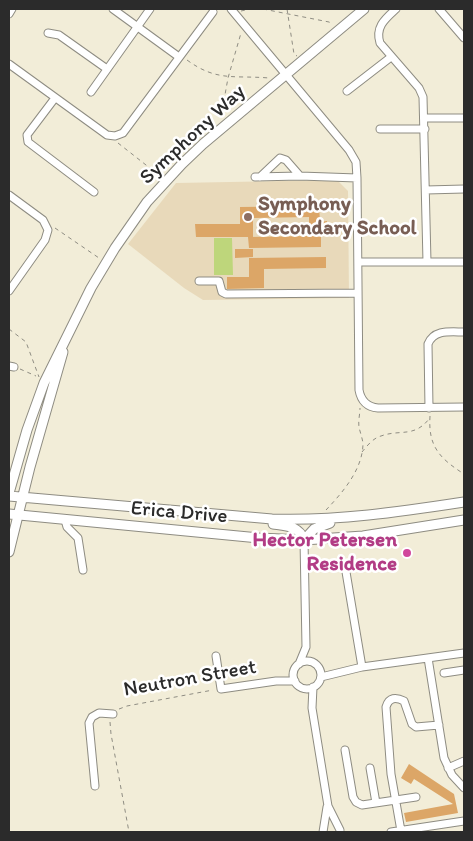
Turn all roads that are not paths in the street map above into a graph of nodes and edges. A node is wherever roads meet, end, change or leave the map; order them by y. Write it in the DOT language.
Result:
graph roads {
  1 [pos="12,9"];
  2 [pos="113,9"];
  3 [pos="150,9"];
  4 [pos="364,9"];
  5 [pos="396,9"];
  6 [pos="439,9"];
  7 [pos="236,11"];
  8 [pos="213,12"];
  9 [pos="9,14"];
  10 [pos="138,26"];
  11 [pos="48,33"];
  12 [pos="464,38"];
  13 [pos="180,57"];
  14 [pos="391,57"];
  15 [pos="9,64"];
  16 [pos="107,69"];
  17 [pos="286,75"];
  18 [pos="91,92"];
  19 [pos="347,92"];
  20 [pos="55,98"];
  21 [pos="424,118"];
  22 [pos="464,118"];
  23 [pos="380,129"];
  24 [pos="425,129"];
  25 [pos="300,176"];
  26 [pos="357,178"];
  27 [pos="464,189"];
  28 [pos="426,190"];
  29 [pos="94,192"];
  30 [pos="9,195"];
  31 [pos="358,262"];
  32 [pos="427,262"];
  33 [pos="464,262"];
  34 [pos="199,281"];
  35 [pos="9,290"];
  36 [pos="358,293"];
  37 [pos="464,332"];
  38 [pos="65,342"];
  39 [pos="464,407"];
  40 [pos="429,410"];
  41 [pos="9,495"];
  42 [pos="23,497"];
  43 [pos="464,502"];
  44 [pos="9,514"];
  45 [pos="207,514"];
  46 [pos="19,515"];
  47 [pos="351,518"];
  48 [pos="65,520"];
  49 [pos="464,520"];
  50 [pos="304,540"];
  51 [pos="9,552"];
  52 [pos="83,570"];
  53 [pos="346,572"];
  54 [pos="306,647"];
  55 [pos="464,652"];
  56 [pos="216,656"];
  57 [pos="428,658"];
  58 [pos="316,666"];
  59 [pos="297,667"];
  60 [pos="362,667"];
  61 [pos="464,671"];
  62 [pos="338,673"];
  63 [pos="444,673"];
  64 [pos="320,677"];
  65 [pos="276,681"];
  66 [pos="295,681"];
  67 [pos="313,687"];
  68 [pos="305,689"];
  69 [pos="312,708"];
  70 [pos="113,714"];
  71 [pos="439,725"];
  72 [pos="345,750"];
  73 [pos="464,761"];
  74 [pos="370,768"];
  75 [pos="448,768"];
  76 [pos="96,786"];
  77 [pos="464,788"];
  78 [pos="416,797"];
  79 [pos="395,800"];
  80 [pos="376,803"];
  81 [pos="328,806"];
  82 [pos="464,821"];
  83 [pos="341,831"];
  84 [pos="401,831"];
  85 [pos="323,832"];
  86 [pos="391,832"];
  1 -- 9 [label="street"];
  2 -- 10 [label="street"];
  3 -- 10 [label="street"];
  4 -- 17 [label="main road, Symphony Way"];
  5 -- 14 [label="street"];
  6 -- 12 [label="street"];
  7 -- 17 [label="street"];
  8 -- 13 [label="street"];
  10 -- 13 [label="street"];
  10 -- 16 [label="street"];
  11 -- 16 [label="street"];
  13 -- 20 [label="street"];
  14 -- 19 [label="street"];
  14 -- 21 [label="street"];
  15 -- 20 [label="street"];
  16 -- 18 [label="street"];
  17 -- 26 [label="street"];
  17 -- 38 [label="main road, Symphony Way"];
  20 -- 29 [label="street"];
  21 -- 22 [label="street"];
  21 -- 24 [label="street"];
  23 -- 24 [label="street"];
  24 -- 28 [label="street"];
  25 -- 25 [label="street"];
  25 -- 26 [label="street"];
  26 -- 31 [label="street"];
  27 -- 28 [label="street"];
  28 -- 32 [label="street"];
  30 -- 35 [label="street"];
  31 -- 32 [label="street"];
  31 -- 36 [label="street"];
  32 -- 33 [label="street"];
  34 -- 36 [label="street"];
  36 -- 40 [label="street"];
  37 -- 40 [label="street"];
  38 -- 41 [label="main road, Symphony Way"];
  38 -- 42 [label="main road, Symphony Way"];
  39 -- 40 [label="street"];
  41 -- 42 [label="main road, Erica Drive"];
  42 -- 45 [label="main road, Erica Drive"];
  42 -- 46 [label="main road, Symphony Way"];
  43 -- 47 [label="main road, Erica Drive"];
  44 -- 46 [label="main road, Erica Drive"];
  45 -- 47 [label="main road, Erica Drive"];
  45 -- 50 [label="main road"];
  46 -- 48 [label="main road, Erica Drive"];
  46 -- 51 [label="main road, Symphony Way"];
  47 -- 50 [label="main road"];
  48 -- 50 [label="main road, Erica Drive"];
  48 -- 52 [label="street"];
  49 -- 50 [label="main road, Erica Drive"];
  50 -- 54 [label="street"];
  53 -- 60 [label="street"];
  54 -- 58 [label="street"];
  54 -- 59 [label="street"];
  55 -- 57 [label="street"];
  56 -- 65 [label="street, Neutron Street"];
  57 -- 60 [label="street"];
  57 -- 71 [label="street"];
  58 -- 59 [label="street"];
  58 -- 62 [label="street"];
  58 -- 64 [label="street"];
  59 -- 65 [label="street, Neutron Street"];
  59 -- 66 [label="street"];
  60 -- 62 [label="street"];
  61 -- 63 [label="street"];
  62 -- 64 [label="street"];
  64 -- 67 [label="street"];
  65 -- 66 [label="street, Neutron Street"];
  66 -- 68 [label="street"];
  67 -- 68 [label="street"];
  67 -- 69 [label="street"];
  68 -- 69 [label="street"];
  69 -- 81 [label="street"];
  70 -- 76 [label="street"];
  71 -- 75 [label="street"];
  71 -- 79 [label="street"];
  72 -- 80 [label="street"];
  73 -- 75 [label="street"];
  74 -- 80 [label="street"];
  75 -- 77 [label="street"];
  78 -- 79 [label="street"];
  79 -- 80 [label="street"];
  79 -- 84 [label="street"];
  81 -- 83 [label="street"];
  81 -- 85 [label="street"];
  82 -- 84 [label="street"];
  83 -- 85 [label="street"];
  84 -- 86 [label="street"];
}
